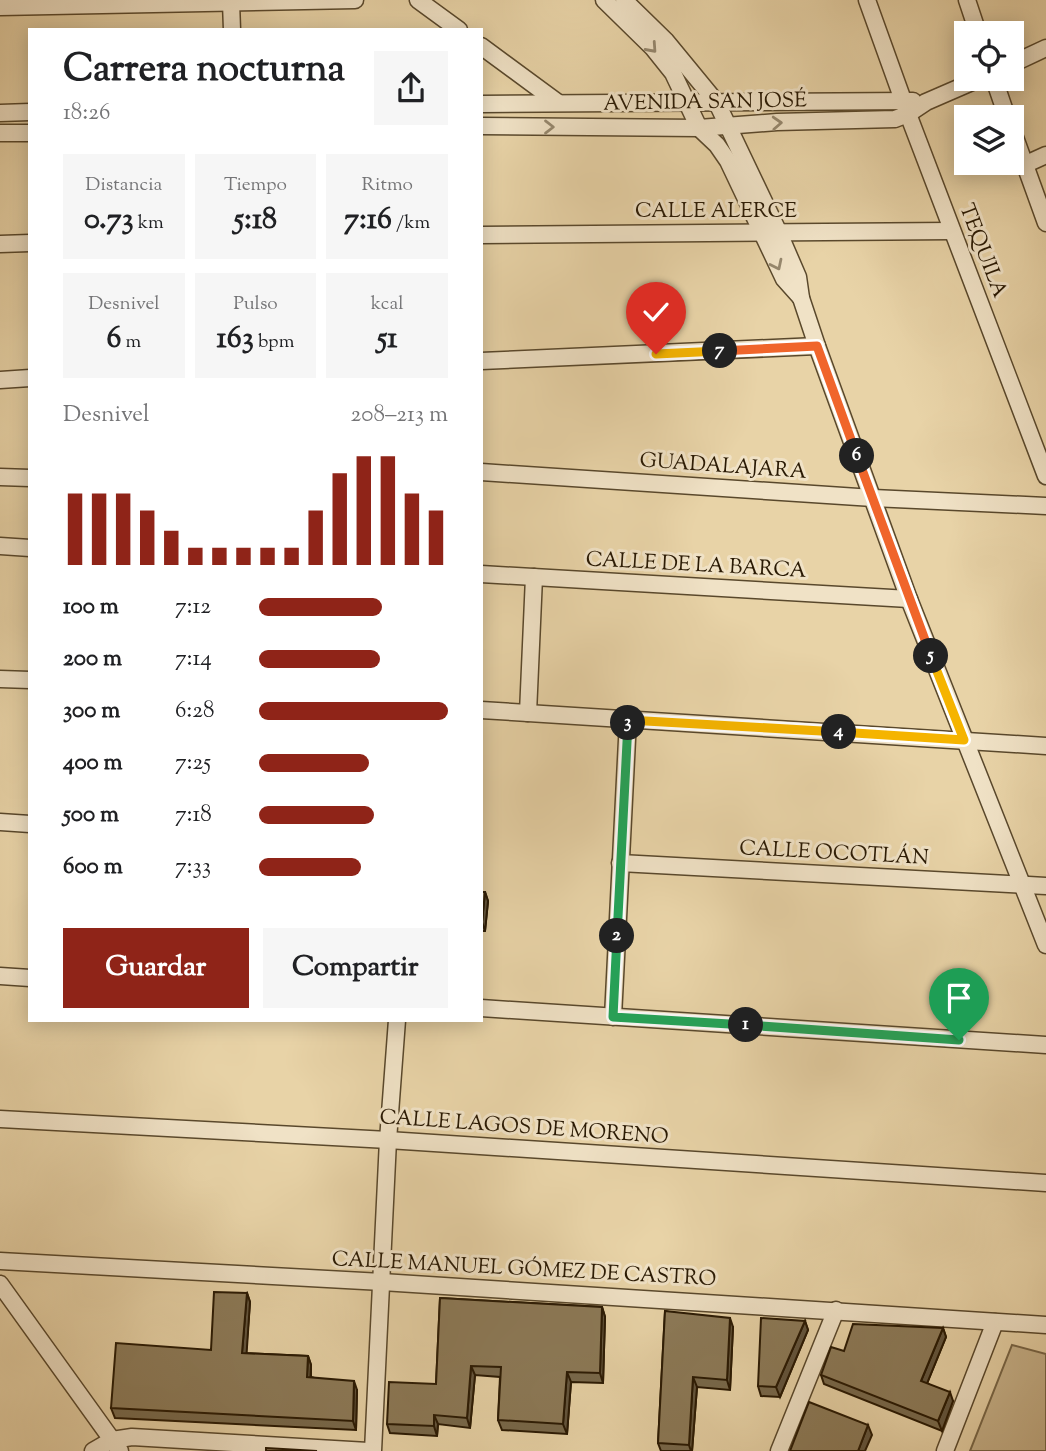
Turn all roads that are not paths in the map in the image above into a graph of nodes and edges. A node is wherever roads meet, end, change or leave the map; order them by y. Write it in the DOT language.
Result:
graph roads {
  1 [pos="355,0"];
  2 [pos="418,0"];
  3 [pos="604,0"];
  4 [pos="624,0"];
  5 [pos="867,0"];
  6 [pos="967,0"];
  7 [pos="231,2"];
  8 [pos="0,7"];
  9 [pos="974,21"];
  10 [pos="232,28"];
  11 [pos="456,28"];
  12 [pos="483,47"];
  13 [pos="1046,48"];
  14 [pos="1024,58"];
  15 [pos="954,90"];
  16 [pos="557,102"];
  17 [pos="717,103"];
  18 [pos="483,104"];
  19 [pos="688,104"];
  20 [pos="906,108"];
  21 [pos="28,112"];
  22 [pos="0,113"];
  23 [pos="483,126"];
  24 [pos="730,127"];
  25 [pos="699,128"];
  26 [pos="0,133"];
  27 [pos="28,133"];
  28 [pos="1046,155"];
  29 [pos="1024,165"];
  30 [pos="1046,223"];
  31 [pos="952,231"];
  32 [pos="761,233"];
  33 [pos="779,233"];
  34 [pos="483,235"];
  35 [pos="28,243"];
  36 [pos="0,244"];
  37 [pos="801,298"];
  38 [pos="817,346"];
  39 [pos="483,362"];
  40 [pos="28,379"];
  41 [pos="0,380"];
  42 [pos="483,472"];
  43 [pos="1046,476"];
  44 [pos="0,477"];
  45 [pos="28,478"];
  46 [pos="873,498"];
  47 [pos="1046,506"];
  48 [pos="0,546"];
  49 [pos="28,548"];
  50 [pos="483,574"];
  51 [pos="534,577"];
  52 [pos="909,599"];
  53 [pos="0,679"];
  54 [pos="28,679"];
  55 [pos="483,710"];
  56 [pos="528,713"];
  57 [pos="628,720"];
  58 [pos="964,740"];
  59 [pos="1046,746"];
  60 [pos="0,822"];
  61 [pos="28,824"];
  62 [pos="620,863"];
  63 [pos="1024,885"];
  64 [pos="1046,886"];
  65 [pos="1046,945"];
  66 [pos="0,976"];
  67 [pos="28,978"];
  68 [pos="483,1009"];
  69 [pos="613,1017"];
  70 [pos="397,1022"];
  71 [pos="1046,1045"];
  72 [pos="0,1119"];
  73 [pos="388,1140"];
  74 [pos="1046,1183"];
  75 [pos="0,1261"];
  76 [pos="382,1282"];
  77 [pos="0,1284"];
  78 [pos="836,1310"];
  79 [pos="995,1322"];
  80 [pos="1046,1325"];
  81 [pos="116,1445"];
  82 [pos="93,1451"];
  83 [pos="368,1451"];
  84 [pos="373,1451"];
  85 [pos="779,1451"];
  86 [pos="945,1451"];
  1 -- 7 [label="street"];
  2 -- 11 [label="street"];
  3 -- 19 [label="street, one-way"];
  4 -- 17 [label="street"];
  5 -- 20 [label="street, TEQUILA"];
  6 -- 9 [label="street"];
  7 -- 8 [label="street"];
  7 -- 10 [label="street"];
  12 -- 16 [label="street"];
  13 -- 14 [label="street"];
  15 -- 20 [label="street, AVENIDA SAN JOSÉ"];
  16 -- 18 [label="street, AVENIDA SAN JOSÉ"];
  16 -- 19 [label="street, AVENIDA SAN JOSÉ"];
  17 -- 19 [label="street, AVENIDA SAN JOSÉ"];
  17 -- 20 [label="street, AVENIDA SAN JOSÉ"];
  17 -- 24 [label="street"];
  19 -- 25 [label="street"];
  24 -- 20 [label="street, AVENIDA SAN JOSÉ, one-way"];
  20 -- 31 [label="street, TEQUILA"];
  21 -- 22 [label="street"];
  23 -- 25 [label="street, AVENIDA SAN JOSÉ, one-way"];
  24 -- 25 [label="street, AVENIDA SAN JOSÉ"];
  24 -- 33 [label="street"];
  25 -- 32 [label="street"];
  26 -- 27 [label="street"];
  28 -- 29 [label="street"];
  29 -- 30 [label="street"];
  31 -- 33 [label="street, CALLE ALERCE"];
  31 -- 43 [label="street, TEQUILA"];
  32 -- 33 [label="street, CALLE ALERCE"];
  32 -- 34 [label="street, CALLE ALERCE"];
  32 -- 37 [label="street, one-way"];
  33 -- 37 [label="street"];
  35 -- 36 [label="street"];
  37 -- 38 [label="street"];
  38 -- 39 [label="street"];
  38 -- 46 [label="street"];
  40 -- 41 [label="street"];
  42 -- 46 [label="street, GUADALAJARA"];
  44 -- 45 [label="street"];
  46 -- 47 [label="street, GUADALAJARA"];
  46 -- 52 [label="street"];
  48 -- 49 [label="street"];
  50 -- 51 [label="street, CALLE DE LA BARCA"];
  51 -- 52 [label="street, CALLE DE LA BARCA"];
  51 -- 56 [label="street"];
  52 -- 58 [label="street"];
  53 -- 54 [label="street"];
  55 -- 56 [label="street"];
  56 -- 57 [label="street"];
  57 -- 58 [label="street"];
  57 -- 62 [label="street"];
  58 -- 59 [label="street"];
  58 -- 63 [label="street"];
  60 -- 61 [label="street"];
  62 -- 63 [label="street, CALLE OCOTLÁN"];
  62 -- 69 [label="street"];
  63 -- 64 [label="street, CALLE OCOTLÁN"];
  63 -- 65 [label="street"];
  66 -- 67 [label="street"];
  68 -- 69 [label="street"];
  69 -- 71 [label="street"];
  70 -- 73 [label="street"];
  72 -- 73 [label="street, CALLE LAGOS DE MORENO"];
  73 -- 74 [label="street, CALLE LAGOS DE MORENO"];
  73 -- 76 [label="street"];
  75 -- 76 [label="street, CALLE MANUEL GÓMEZ DE CASTRO"];
  76 -- 78 [label="street, CALLE MANUEL GÓMEZ DE CASTRO"];
  76 -- 84 [label="street"];
  77 -- 81 [label="street"];
  78 -- 79 [label="street, CALLE MANUEL GÓMEZ DE CASTRO"];
  78 -- 85 [label="street"];
  79 -- 80 [label="street, CALLE MANUEL GÓMEZ DE CASTRO"];
  79 -- 86 [label="street"];
  81 -- 82 [label="street"];
  81 -- 83 [label="street"];
}
